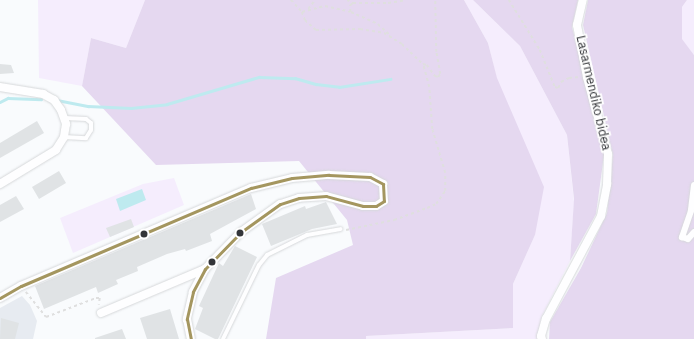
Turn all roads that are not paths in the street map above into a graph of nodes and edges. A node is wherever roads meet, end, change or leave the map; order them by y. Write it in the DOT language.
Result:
graph roads {
  1 [pos="583,0"];
  2 [pos="0,87"];
  3 [pos="65,118"];
  4 [pos="64,137"];
  5 [pos="0,184"];
  6 [pos="694,185"];
  7 [pos="340,229"];
  8 [pos="694,232"];
  9 [pos="205,269"];
  10 [pos="0,298"];
  11 [pos="100,309"];
  12 [pos="191,339"];
  13 [pos="223,339"];
  14 [pos="542,339"];
  1 -- 14 [label="street, Lasarmendiko bidea"];
  2 -- 3 [label="street"];
  3 -- 4 [label="street"];
  3 -- 4 [label="lane"];
  4 -- 5 [label="street"];
  6 -- 8 [label="street"];
  7 -- 13 [label="lane"];
  9 -- 10 [label="street"];
  9 -- 11 [label="street"];
  9 -- 12 [label="street"];
}
